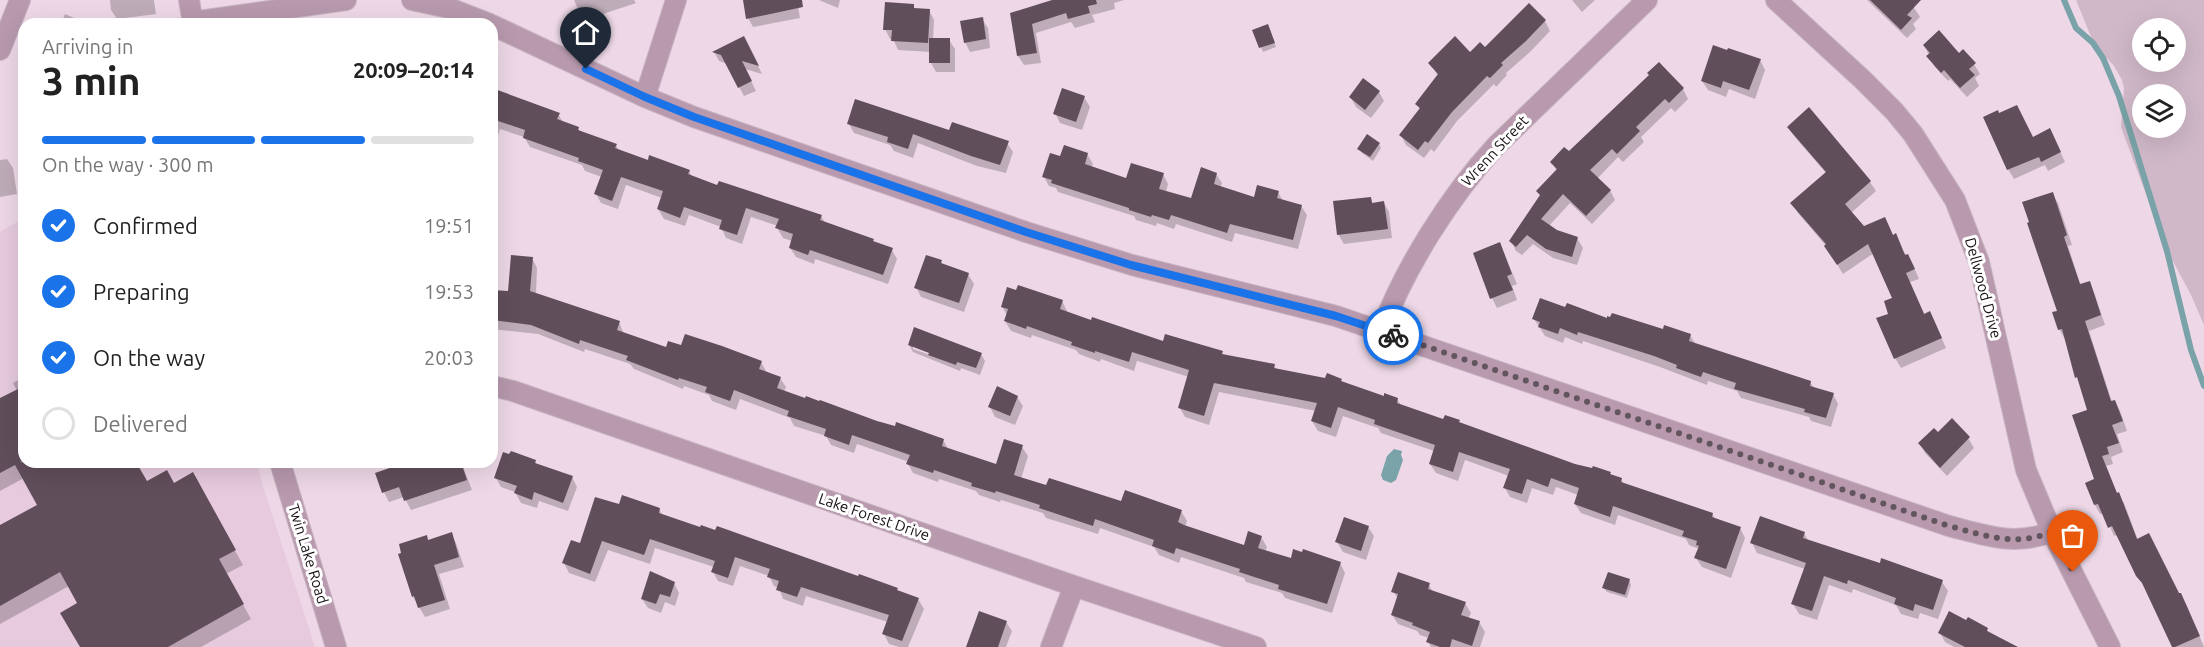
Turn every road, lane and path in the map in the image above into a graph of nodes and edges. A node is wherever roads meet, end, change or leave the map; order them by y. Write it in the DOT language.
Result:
graph roads {
  1 [pos="20,0"];
  2 [pos="189,0"];
  3 [pos="346,0"];
  4 [pos="412,0"];
  5 [pos="676,0"];
  6 [pos="1647,0"];
  7 [pos="1776,0"];
  8 [pos="191,18"];
  9 [pos="225,18"];
  10 [pos="475,18"];
  11 [pos="498,27"];
  12 [pos="0,50"];
  13 [pos="645,97"];
  14 [pos="1381,331"];
  15 [pos="498,388"];
  16 [pos="282,468"];
  17 [pos="2052,532"];
  18 [pos="1074,586"];
  19 [pos="336,647"];
  20 [pos="1051,647"];
  21 [pos="1256,647"];
  22 [pos="2110,647"];
  1 -- 12 [label="street"];
  2 -- 8 [label="street"];
  3 -- 9 [label="street"];
  4 -- 10 [label="street"];
  5 -- 13 [label="street"];
  6 -- 14 [label="street, Wrenn Street"];
  7 -- 17 [label="street, Dellwood Drive"];
  11 -- 13 [label="street"];
  13 -- 14 [label="street"];
  14 -- 17 [label="street"];
  15 -- 18 [label="street, Lake Forest Drive"];
  16 -- 19 [label="street, Twin Lake Road"];
  17 -- 22 [label="street, Dellwood Drive"];
  18 -- 20 [label="street"];
  18 -- 21 [label="street, Lake Forest Drive"];
}
